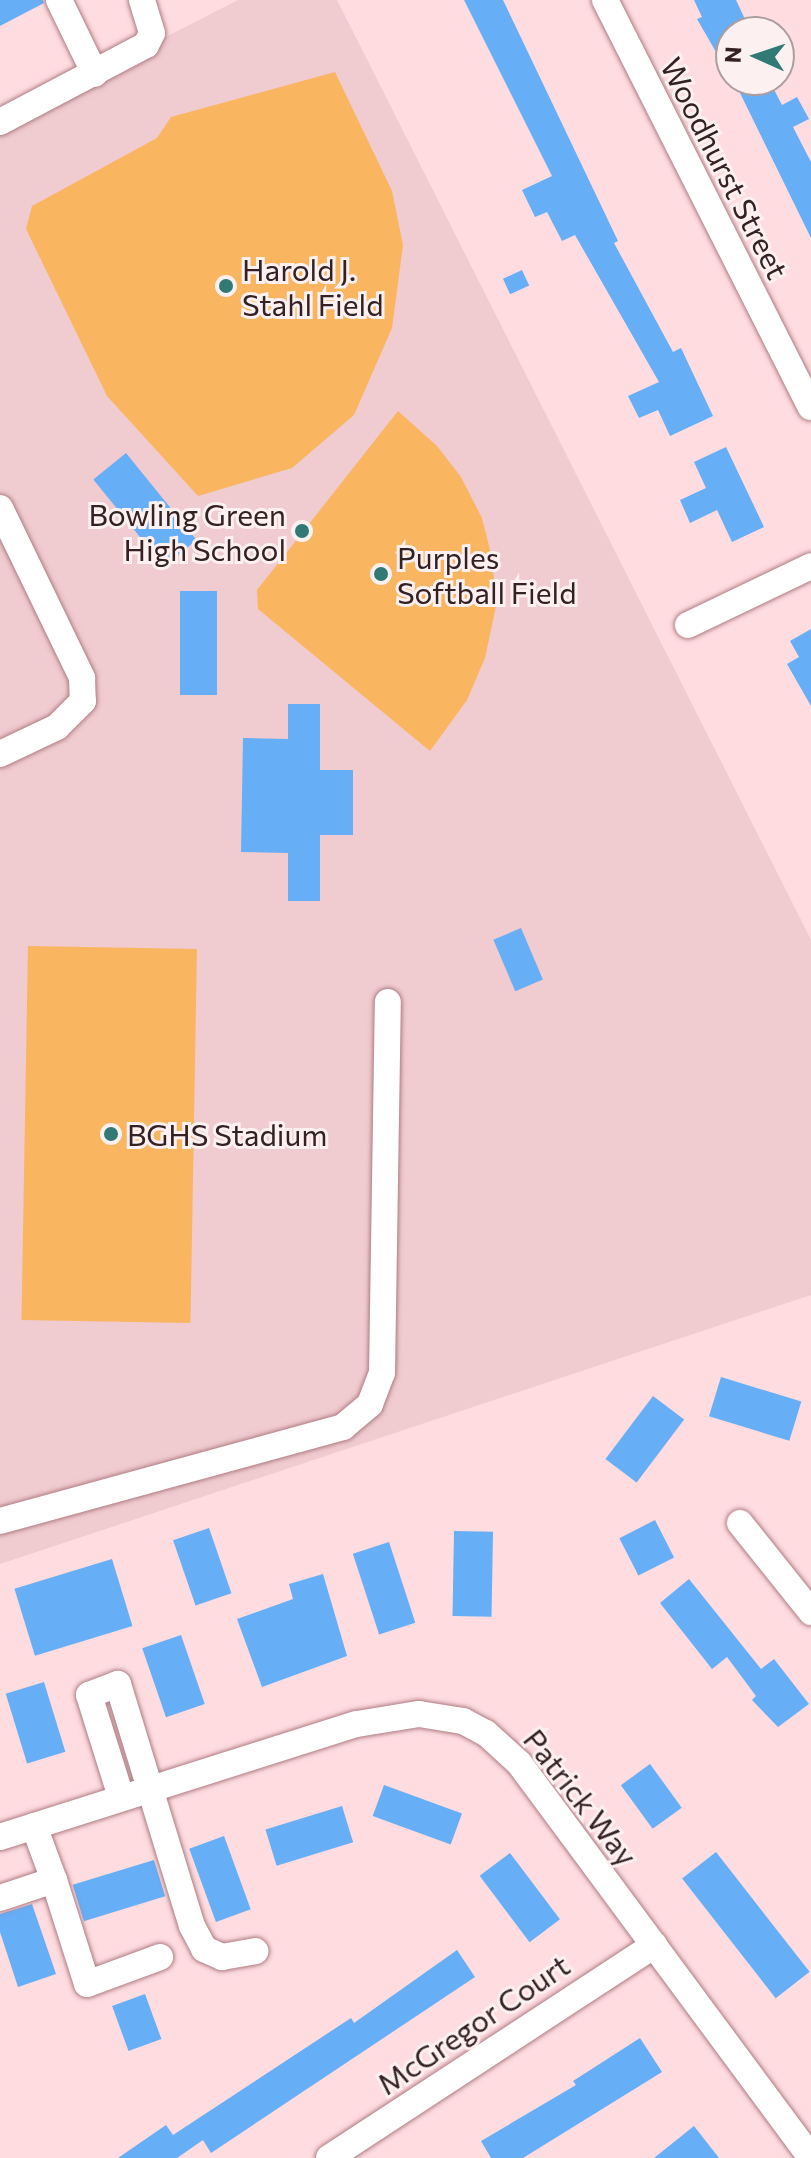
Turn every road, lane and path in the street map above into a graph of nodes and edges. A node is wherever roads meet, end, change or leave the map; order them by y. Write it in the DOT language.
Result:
graph roads {
  1 [pos="59,0"];
  2 [pos="142,0"];
  3 [pos="605,0"];
  4 [pos="95,74"];
  5 [pos="0,122"];
  6 [pos="811,407"];
  7 [pos="0,508"];
  8 [pos="811,566"];
  9 [pos="688,625"];
  10 [pos="0,754"];
  11 [pos="388,1002"];
  12 [pos="0,1521"];
  13 [pos="740,1523"];
  14 [pos="811,1612"];
  15 [pos="147,1788"];
  16 [pos="121,1797"];
  17 [pos="34,1826"];
  18 [pos="0,1837"];
  19 [pos="54,1880"];
  20 [pos="0,1898"];
  21 [pos="655,1945"];
  22 [pos="255,1951"];
  23 [pos="160,1957"];
  24 [pos="329,2158"];
  25 [pos="811,2158"];
  1 -- 4 [label="street"];
  2 -- 4 [label="street"];
  3 -- 6 [label="street, Woodhurst Street"];
  4 -- 5 [label="street"];
  7 -- 10 [label="street"];
  8 -- 9 [label="street"];
  11 -- 12 [label="street"];
  13 -- 14 [label="street"];
  15 -- 16 [label="street, Patrick Way"];
  15 -- 16 [label="street"];
  15 -- 21 [label="street, Patrick Way"];
  15 -- 22 [label="street"];
  16 -- 17 [label="street, Patrick Way"];
  17 -- 18 [label="street, Patrick Way"];
  17 -- 19 [label="street"];
  19 -- 20 [label="street"];
  19 -- 23 [label="street"];
  21 -- 24 [label="street, McGregor Court"];
  21 -- 25 [label="street, Patrick Way"];
}
